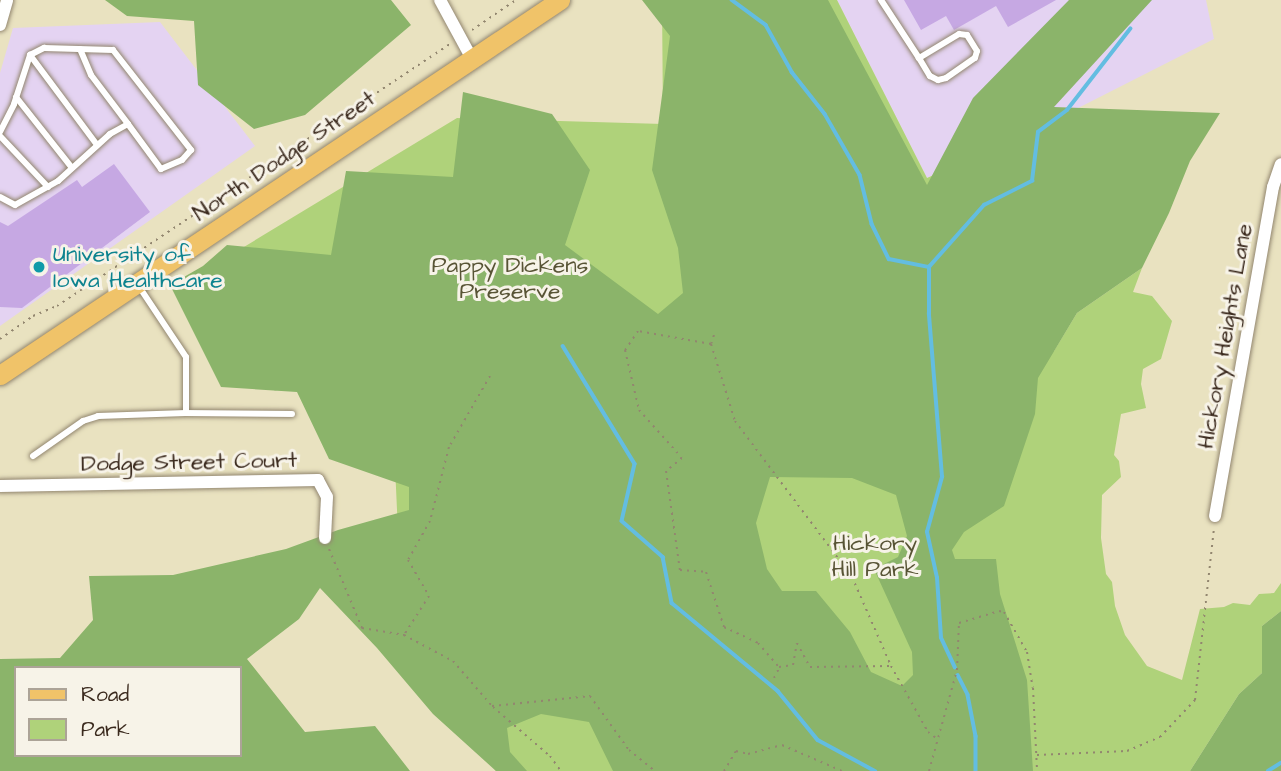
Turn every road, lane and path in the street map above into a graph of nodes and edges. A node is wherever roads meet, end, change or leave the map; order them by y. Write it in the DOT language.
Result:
graph roads {
  1 [pos="7,0"];
  2 [pos="440,0"];
  3 [pos="516,0"];
  4 [pos="560,0"];
  5 [pos="881,0"];
  6 [pos="0,25"];
  7 [pos="459,38"];
  8 [pos="80,49"];
  9 [pos="30,55"];
  10 [pos="919,58"];
  11 [pos="472,59"];
  12 [pos="16,97"];
  13 [pos="128,124"];
  14 [pos="0,134"];
  15 [pos="97,145"];
  16 [pos="1281,164"];
  17 [pos="72,168"];
  18 [pos="48,187"];
  19 [pos="0,197"];
  20 [pos="137,284"];
  21 [pos="714,335"];
  22 [pos="0,339"];
  23 [pos="711,344"];
  24 [pos="0,375"];
  25 [pos="490,376"];
  26 [pos="186,413"];
  27 [pos="292,414"];
  28 [pos="33,456"];
  29 [pos="0,486"];
  30 [pos="1215,516"];
  31 [pos="325,538"];
  32 [pos="404,635"];
  33 [pos="891,666"];
  34 [pos="779,667"];
  35 [pos="774,678"];
  36 [pos="492,706"];
  37 [pos="936,738"];
  38 [pos="1036,755"];
  39 [pos="561,771"];
  40 [pos="654,771"];
  41 [pos="723,771"];
  42 [pos="842,771"];
  43 [pos="929,771"];
  44 [pos="1037,771"];
  1 -- 6 [label="street"];
  2 -- 7 [label="street"];
  3 -- 7 [label="path"];
  4 -- 11 [label="main road, North Dodge Street"];
  5 -- 10 [label="lane"];
  7 -- 11 [label="street"];
  7 -- 22 [label="path"];
  8 -- 9 [label="lane"];
  8 -- 13 [label="lane"];
  8 -- 13 [label="lane"];
  9 -- 12 [label="lane"];
  9 -- 15 [label="lane"];
  10 -- 10 [label="lane"];
  11 -- 20 [label="main road, North Dodge Street"];
  12 -- 14 [label="lane"];
  12 -- 17 [label="lane"];
  13 -- 15 [label="lane"];
  14 -- 18 [label="lane"];
  15 -- 17 [label="lane"];
  16 -- 30 [label="street, Hickory Heights Lane"];
  17 -- 18 [label="lane"];
  18 -- 19 [label="lane"];
  20 -- 24 [label="main road, North Dodge Street"];
  20 -- 26 [label="lane"];
  21 -- 23 [label="path"];
  23 -- 33 [label="path"];
  23 -- 34 [label="path"];
  25 -- 32 [label="path"];
  26 -- 27 [label="lane"];
  26 -- 28 [label="lane"];
  29 -- 31 [label="street, Dodge Street Court"];
  30 -- 38 [label="path"];
  31 -- 32 [label="path"];
  32 -- 36 [label="path"];
  33 -- 34 [label="path"];
  33 -- 37 [label="path"];
  34 -- 35 [label="path"];
  36 -- 39 [label="path"];
  36 -- 40 [label="path"];
  37 -- 38 [label="path"];
  37 -- 43 [label="path"];
  38 -- 44 [label="path"];
  41 -- 42 [label="path"];
}
